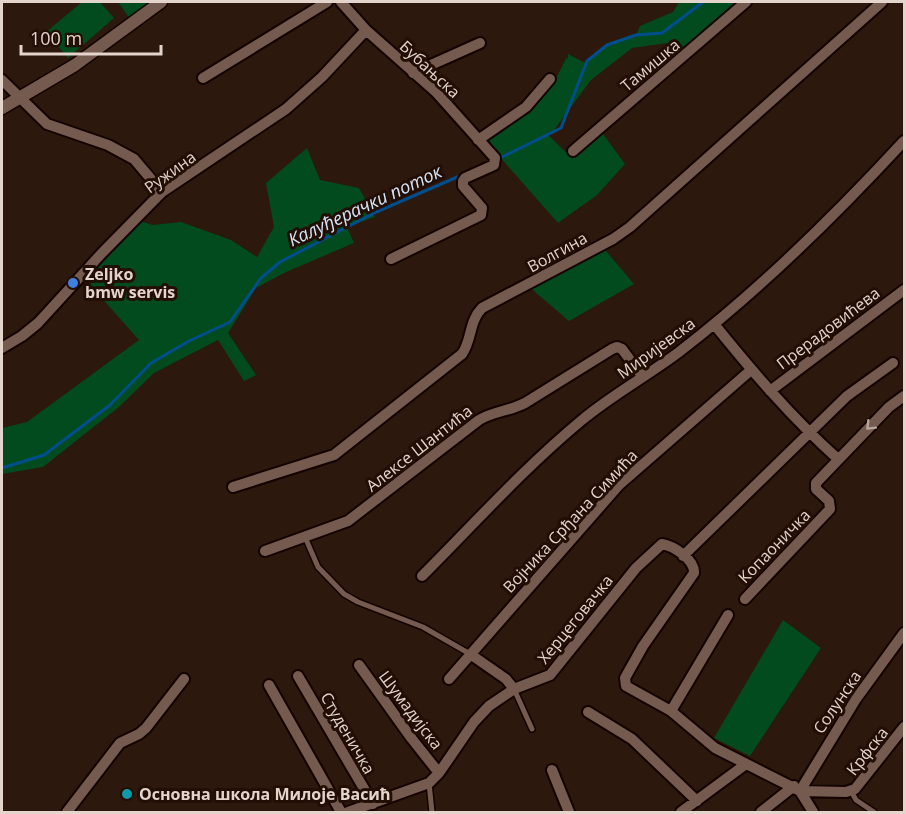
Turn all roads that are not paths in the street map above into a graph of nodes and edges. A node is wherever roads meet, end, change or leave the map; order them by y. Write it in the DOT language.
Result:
graph roads {
  1 [pos="161,2"];
  2 [pos="327,2"];
  3 [pos="341,2"];
  4 [pos="746,2"];
  5 [pos="882,2"];
  6 [pos="366,30"];
  7 [pos="480,43"];
  8 [pos="413,73"];
  9 [pos="203,78"];
  10 [pos="2,80"];
  11 [pos="550,80"];
  12 [pos="19,98"];
  13 [pos="2,108"];
  14 [pos="478,140"];
  15 [pos="904,141"];
  16 [pos="573,151"];
  17 [pos="162,192"];
  18 [pos="391,260"];
  19 [pos="904,290"];
  20 [pos="714,324"];
  21 [pos="2,348"];
  22 [pos="893,363"];
  23 [pos="751,370"];
  24 [pos="642,376"];
  25 [pos="770,391"];
  26 [pos="904,396"];
  27 [pos="808,432"];
  28 [pos="838,459"];
  29 [pos="233,487"];
  30 [pos="304,537"];
  31 [pos="265,550"];
  32 [pos="683,556"];
  33 [pos="422,576"];
  34 [pos="745,599"];
  35 [pos="728,615"];
  36 [pos="904,633"];
  37 [pos="470,654"];
  38 [pos="359,665"];
  39 [pos="298,676"];
  40 [pos="184,679"];
  41 [pos="449,679"];
  42 [pos="269,685"];
  43 [pos="514,689"];
  44 [pos="671,711"];
  45 [pos="588,712"];
  46 [pos="904,727"];
  47 [pos="532,729"];
  48 [pos="746,765"];
  49 [pos="552,770"];
  50 [pos="439,773"];
  51 [pos="429,783"];
  52 [pos="797,788"];
  53 [pos="851,791"];
  54 [pos="697,801"];
  55 [pos="373,804"];
  56 [pos="67,813"];
  57 [pos="341,813"];
  58 [pos="348,813"];
  59 [pos="432,813"];
  60 [pos="569,813"];
  61 [pos="681,813"];
  62 [pos="761,813"];
  63 [pos="813,813"];
  64 [pos="874,813"];
  1 -- 12 [label="street"];
  2 -- 9 [label="street"];
  3 -- 6 [label="street, Бубањска"];
  4 -- 16 [label="street, Тамишка"];
  5 -- 29 [label="street, Волгина"];
  6 -- 8 [label="street, Бубањска"];
  6 -- 17 [label="street, Ружина"];
  7 -- 8 [label="street"];
  8 -- 14 [label="street, Бубањска"];
  10 -- 12 [label="street"];
  11 -- 14 [label="street"];
  12 -- 13 [label="street"];
  12 -- 17 [label="street"];
  14 -- 18 [label="street, Бубањска"];
  15 -- 20 [label="street, Миријевска"];
  17 -- 21 [label="street, Ружина"];
  19 -- 25 [label="street, Прерадовићева"];
  20 -- 23 [label="street"];
  20 -- 24 [label="street, Миријевска"];
  22 -- 27 [label="street"];
  23 -- 25 [label="street"];
  23 -- 37 [label="street, Војника Срђана Симића"];
  24 -- 30 [label="street, Алексе Шантића"];
  24 -- 33 [label="street, Миријевска"];
  25 -- 27 [label="street"];
  26 -- 28 [label="street, Копаоничка, one-way"];
  27 -- 28 [label="street"];
  27 -- 32 [label="street"];
  28 -- 34 [label="street, Копаоничка"];
  30 -- 31 [label="street, Алексе Шантића"];
  30 -- 37 [label="lane"];
  32 -- 43 [label="street, Херцеговачка"];
  32 -- 44 [label="street"];
  35 -- 44 [label="street"];
  36 -- 52 [label="street, Солунска"];
  37 -- 41 [label="street, Војника Срђана Симића"];
  37 -- 43 [label="street"];
  38 -- 50 [label="street, Шумадијска"];
  39 -- 55 [label="street, Студеничка"];
  40 -- 56 [label="street"];
  42 -- 57 [label="street"];
  43 -- 47 [label="lane"];
  43 -- 50 [label="street, Херцеговачка"];
  44 -- 48 [label="street"];
  45 -- 54 [label="street"];
  46 -- 53 [label="street, Крфска"];
  48 -- 52 [label="street"];
  48 -- 54 [label="street"];
  49 -- 60 [label="street"];
  50 -- 51 [label="street, Херцеговачка"];
  51 -- 55 [label="street, Херцеговачка"];
  51 -- 59 [label="lane"];
  52 -- 53 [label="street"];
  52 -- 62 [label="street, Солунска"];
  52 -- 63 [label="street"];
  53 -- 64 [label="lane"];
  54 -- 61 [label="street"];
  55 -- 58 [label="street, Херцеговачка"];
}
